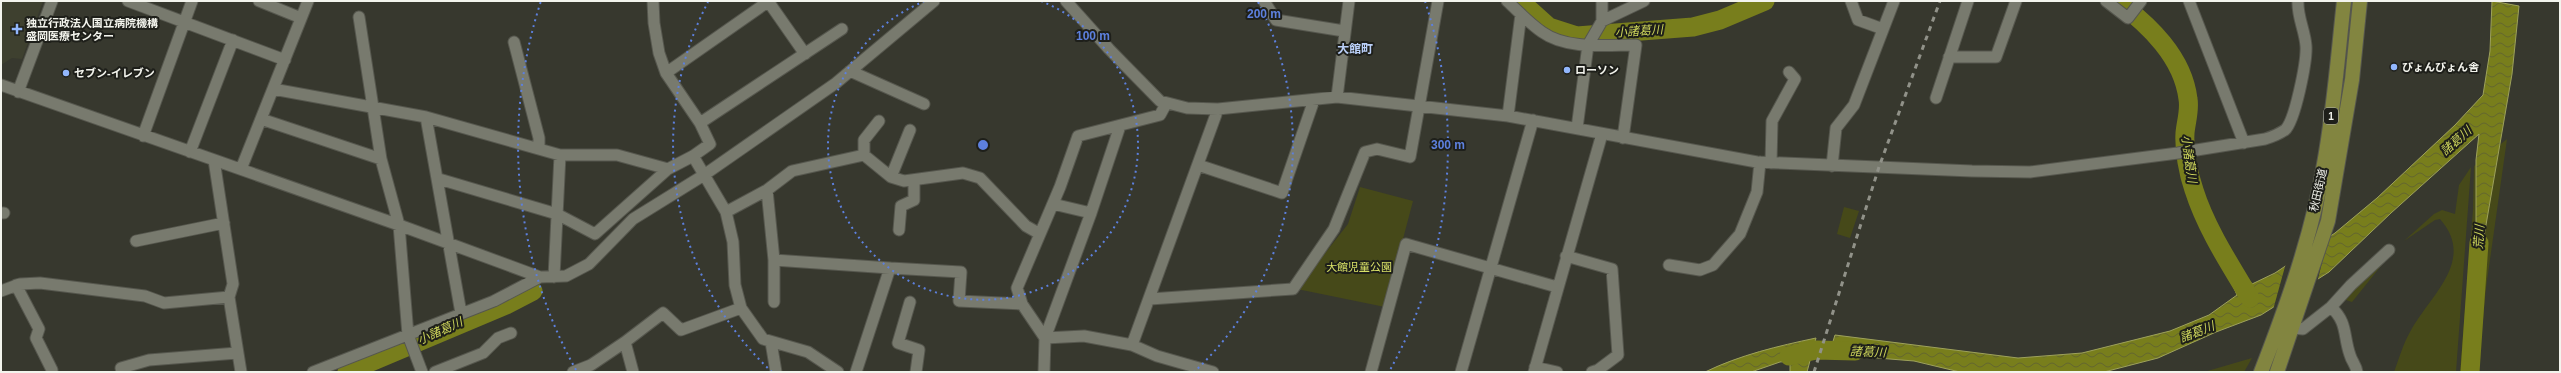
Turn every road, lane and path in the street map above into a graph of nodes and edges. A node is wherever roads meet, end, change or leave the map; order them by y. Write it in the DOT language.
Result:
graph roads {
  1 [pos="52,1"];
  2 [pos="128,1"];
  3 [pos="192,1"];
  4 [pos="259,1"];
  5 [pos="308,1"];
  6 [pos="653,1"];
  7 [pos="769,1"];
  8 [pos="934,1"];
  9 [pos="1066,1"];
  10 [pos="1264,1"];
  11 [pos="1349,1"];
  12 [pos="1438,1"];
  13 [pos="1507,1"];
  14 [pos="1602,1"];
  15 [pos="1644,1"];
  16 [pos="1851,1"];
  17 [pos="1894,1"];
  18 [pos="1968,1"];
  19 [pos="2016,1"];
  20 [pos="2106,1"];
  21 [pos="2141,1"];
  22 [pos="2188,1"];
  23 [pos="2298,1"];
  24 [pos="2344,1"];
  25 [pos="2360,1"];
  26 [pos="1521,14"];
  27 [pos="359,17"];
  28 [pos="302,18"];
  29 [pos="184,22"];
  30 [pos="1602,22"];
  31 [pos="842,29"];
  32 [pos="1883,29"];
  33 [pos="1344,30"];
  34 [pos="233,40"];
  35 [pos="514,42"];
  36 [pos="1589,45"];
  37 [pos="805,54"];
  38 [pos="1949,57"];
  39 [pos="285,60"];
  40 [pos="850,72"];
  41 [pos="1788,72"];
  42 [pos="666,73"];
  43 [pos="1,85"];
  44 [pos="273,89"];
  45 [pos="18,92"];
  46 [pos="1337,97"];
  47 [pos="1936,98"];
  48 [pos="1314,100"];
  49 [pos="924,104"];
  50 [pos="1166,104"];
  51 [pos="1421,105"];
  52 [pos="372,106"];
  53 [pos="1218,109"];
  54 [pos="1508,116"];
  55 [pos="426,117"];
  56 [pos="261,119"];
  57 [pos="1533,120"];
  58 [pos="879,121"];
  59 [pos="700,123"];
  60 [pos="1120,126"];
  61 [pos="1577,128"];
  62 [pos="910,130"];
  63 [pos="1602,134"];
  64 [pos="143,136"];
  65 [pos="1623,138"];
  66 [pos="2244,143"];
  67 [pos="539,148"];
  68 [pos="190,152"];
  69 [pos="560,155"];
  70 [pos="864,155"];
  71 [pos="693,156"];
  72 [pos="381,159"];
  73 [pos="214,160"];
  74 [pos="1765,163"];
  75 [pos="1198,165"];
  76 [pos="1832,166"];
  77 [pos="241,169"];
  78 [pos="668,169"];
  79 [pos="704,175"];
  80 [pos="891,177"];
  81 [pos="439,180"];
  82 [pos="914,180"];
  83 [pos="767,190"];
  84 [pos="1053,204"];
  85 [pos="726,212"];
  86 [pos="1091,213"];
  87 [pos="557,214"];
  88 [pos="224,222"];
  89 [pos="399,225"];
  90 [pos="899,230"];
  91 [pos="1040,234"];
  92 [pos="136,241"];
  93 [pos="450,244"];
  94 [pos="2389,250"];
  95 [pos="1566,256"];
  96 [pos="774,260"];
  97 [pos="1669,265"];
  98 [pos="890,268"];
  99 [pos="1490,268"];
  100 [pos="540,277"];
  101 [pos="554,277"];
  102 [pos="16,285"];
  103 [pos="1557,287"];
  104 [pos="1,291"];
  105 [pos="229,297"];
  106 [pos="1150,300"];
  107 [pos="774,302"];
  108 [pos="910,302"];
  109 [pos="1022,304"];
  110 [pos="2331,307"];
  111 [pos="741,308"];
  112 [pos="461,313"];
  113 [pos="2293,328"];
  114 [pos="511,333"];
  115 [pos="1045,338"];
  116 [pos="410,342"];
  117 [pos="626,342"];
  118 [pos="771,342"];
  119 [pos="1132,345"];
  120 [pos="237,353"];
  121 [pos="337,368"];
  122 [pos="1535,369"];
  123 [pos="2357,369"];
  124 [pos="52,370"];
  125 [pos="122,372"];
  126 [pos="241,372"];
  127 [pos="313,372"];
  128 [pos="422,372"];
  129 [pos="435,372"];
  130 [pos="574,372"];
  131 [pos="633,372"];
  132 [pos="776,372"];
  133 [pos="838,372"];
  134 [pos="856,372"];
  135 [pos="916,372"];
  136 [pos="1044,372"];
  137 [pos="1213,372"];
  138 [pos="1371,372"];
  139 [pos="1462,372"];
  140 [pos="1557,372"];
  141 [pos="1592,372"];
  142 [pos="2261,372"];
  143 [pos="2277,372"];
  1 -- 45 [label="street"];
  2 -- 29 [label="street"];
  3 -- 29 [label="street"];
  4 -- 28 [label="street"];
  5 -- 28 [label="street"];
  6 -- 42 [label="street"];
  7 -- 37 [label="street"];
  7 -- 42 [label="street"];
  8 -- 40 [label="street"];
  9 -- 50 [label="street"];
  10 -- 33 [label="street"];
  11 -- 33 [label="street"];
  12 -- 51 [label="street"];
  13 -- 26 [label="street"];
  14 -- 30 [label="street"];
  15 -- 30 [label="street"];
  16 -- 32 [label="street"];
  17 -- 32 [label="street"];
  18 -- 38 [label="street"];
  19 -- 38 [label="street"];
  20 -- 21 [label="street"];
  22 -- 66 [label="street"];
  23 -- 66 [label="street"];
  24 -- 142 [label="main road, 秋田街道 / 1"];
  25 -- 113 [label="main road, 秋田街道 / 1"];
  26 -- 36 [label="street"];
  26 -- 54 [label="street"];
  27 -- 52 [label="street"];
  28 -- 39 [label="street"];
  29 -- 34 [label="street"];
  29 -- 64 [label="street"];
  30 -- 36 [label="street"];
  31 -- 37 [label="street"];
  32 -- 76 [label="street"];
  33 -- 46 [label="street"];
  34 -- 39 [label="street"];
  34 -- 68 [label="street"];
  35 -- 67 [label="street"];
  36 -- 61 [label="street"];
  36 -- 65 [label="street"];
  37 -- 59 [label="street"];
  38 -- 47 [label="street"];
  39 -- 44 [label="street"];
  40 -- 49 [label="street"];
  40 -- 79 [label="street"];
  41 -- 74 [label="street"];
  42 -- 59 [label="street"];
  43 -- 45 [label="street"];
  44 -- 52 [label="street"];
  44 -- 56 [label="street"];
  45 -- 64 [label="street"];
  46 -- 48 [label="street"];
  46 -- 51 [label="street"];
  48 -- 53 [label="street"];
  48 -- 75 [label="street"];
  50 -- 53 [label="street"];
  50 -- 60 [label="street"];
  51 -- 54 [label="street"];
  51 -- 106 [label="street"];
  52 -- 55 [label="street"];
  52 -- 72 [label="street"];
  53 -- 75 [label="street"];
  54 -- 57 [label="street"];
  55 -- 67 [label="street"];
  55 -- 81 [label="street"];
  56 -- 72 [label="street"];
  56 -- 77 [label="street"];
  57 -- 61 [label="street"];
  57 -- 99 [label="street"];
  58 -- 70 [label="street"];
  59 -- 71 [label="street"];
  60 -- 84 [label="street"];
  60 -- 86 [label="street"];
  61 -- 63 [label="street"];
  62 -- 80 [label="street"];
  63 -- 65 [label="street"];
  63 -- 95 [label="street"];
  64 -- 68 [label="street"];
  65 -- 74 [label="street"];
  66 -- 76 [label="street"];
  67 -- 69 [label="street"];
  68 -- 73 [label="street"];
  69 -- 78 [label="street"];
  69 -- 87 [label="street"];
  70 -- 80 [label="street"];
  70 -- 83 [label="street"];
  71 -- 78 [label="street"];
  71 -- 79 [label="street"];
  72 -- 89 [label="street"];
  73 -- 77 [label="street"];
  73 -- 88 [label="street"];
  74 -- 76 [label="street"];
  74 -- 97 [label="street"];
  75 -- 106 [label="street"];
  77 -- 89 [label="street"];
  78 -- 87 [label="street"];
  79 -- 85 [label="street"];
  79 -- 101 [label="street"];
  80 -- 82 [label="street"];
  81 -- 87 [label="street"];
  81 -- 93 [label="street"];
  82 -- 90 [label="street"];
  82 -- 91 [label="street"];
  83 -- 85 [label="street"];
  83 -- 96 [label="street"];
  84 -- 86 [label="street"];
  84 -- 91 [label="street"];
  85 -- 111 [label="street"];
  86 -- 115 [label="street"];
  87 -- 101 [label="street"];
  88 -- 92 [label="street"];
  88 -- 105 [label="street"];
  89 -- 93 [label="street"];
  89 -- 116 [label="street"];
  91 -- 109 [label="street"];
  93 -- 100 [label="street"];
  93 -- 112 [label="street"];
  94 -- 110 [label="street"];
  95 -- 103 [label="street"];
  95 -- 141 [label="street"];
  96 -- 98 [label="street"];
  96 -- 107 [label="street"];
  98 -- 109 [label="street"];
  98 -- 134 [label="street"];
  99 -- 103 [label="street"];
  99 -- 138 [label="street"];
  99 -- 139 [label="street"];
  100 -- 101 [label="street"];
  100 -- 112 [label="street"];
  102 -- 104 [label="street"];
  102 -- 105 [label="street"];
  102 -- 124 [label="street"];
  103 -- 122 [label="street"];
  105 -- 120 [label="street"];
  106 -- 119 [label="street"];
  108 -- 135 [label="street"];
  109 -- 115 [label="street"];
  110 -- 113 [label="street"];
  110 -- 123 [label="street"];
  111 -- 117 [label="street"];
  111 -- 118 [label="street"];
  112 -- 116 [label="street"];
  113 -- 143 [label="main road, 秋田街道 / 1"];
  114 -- 129 [label="street"];
  115 -- 119 [label="street"];
  115 -- 136 [label="street"];
  116 -- 121 [label="street"];
  116 -- 128 [label="street"];
  117 -- 130 [label="street"];
  117 -- 131 [label="street"];
  118 -- 132 [label="street"];
  118 -- 133 [label="street"];
  119 -- 137 [label="street"];
  120 -- 125 [label="street"];
  120 -- 126 [label="street"];
  121 -- 127 [label="street"];
  122 -- 140 [label="street"];
}
